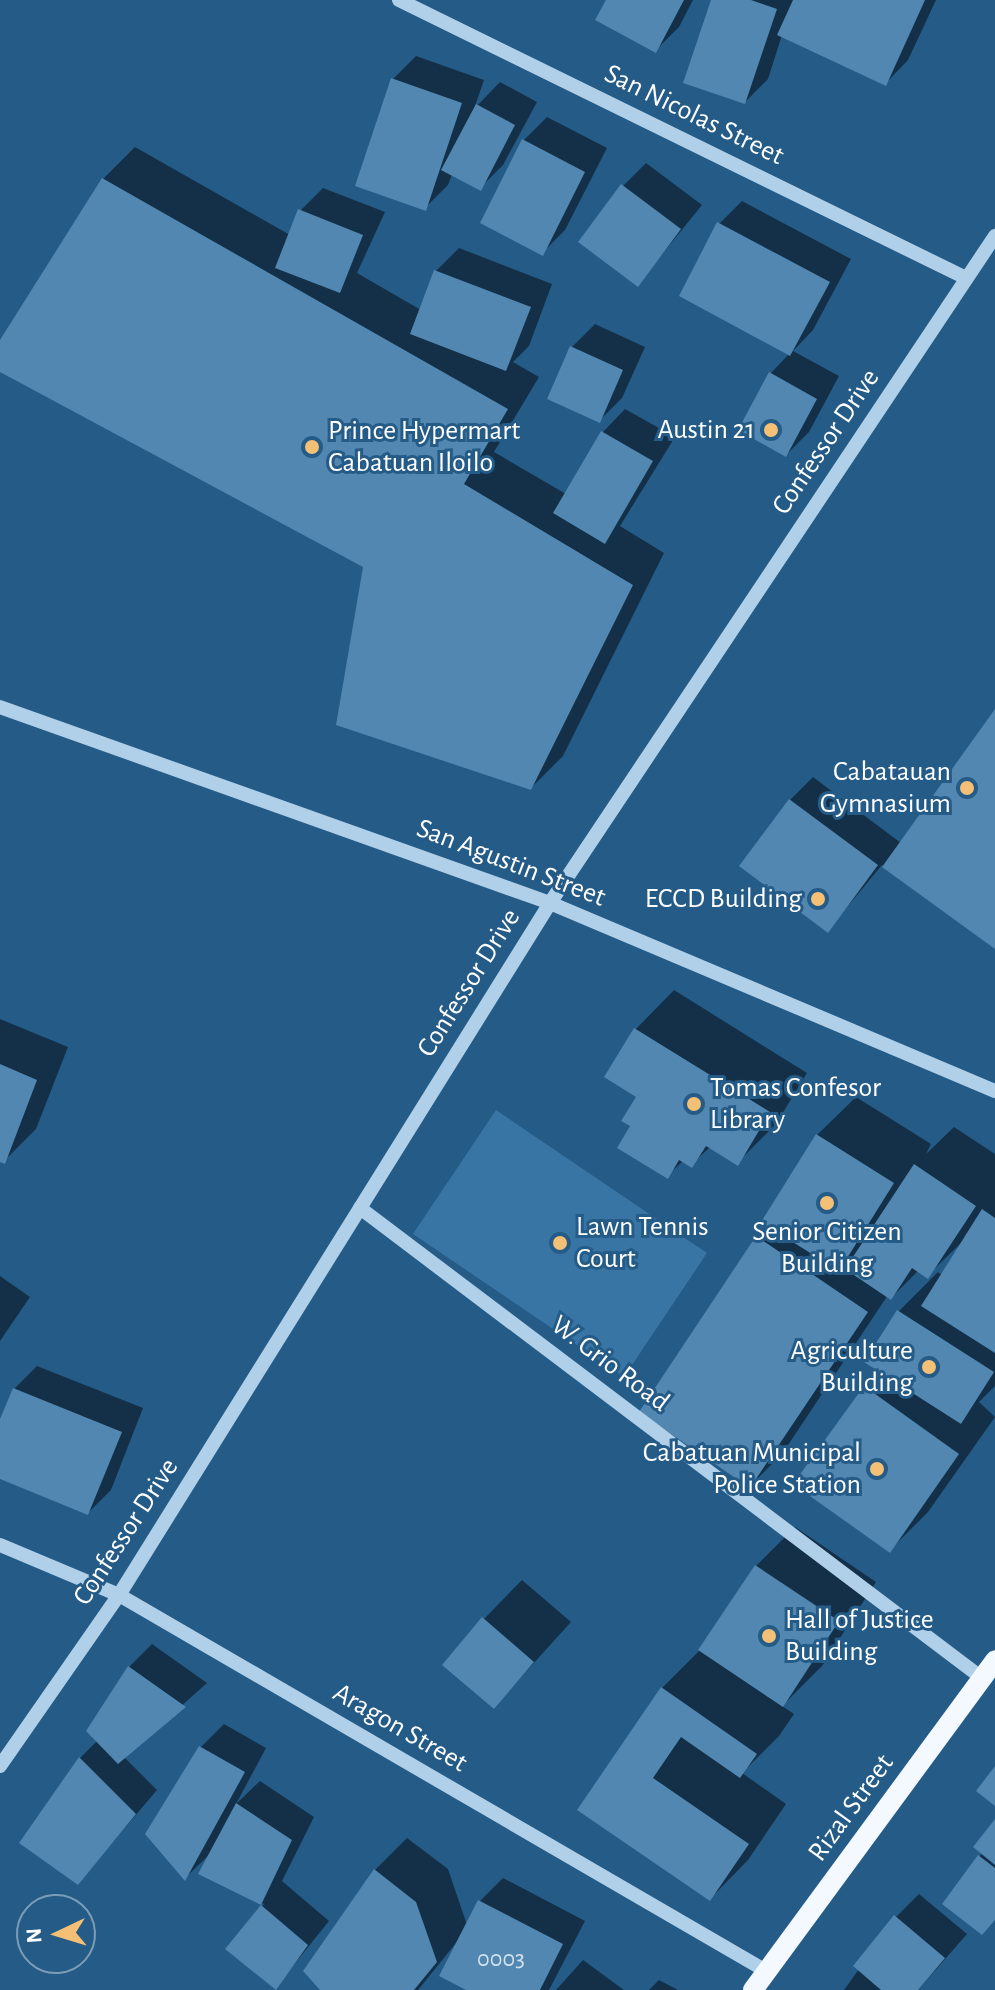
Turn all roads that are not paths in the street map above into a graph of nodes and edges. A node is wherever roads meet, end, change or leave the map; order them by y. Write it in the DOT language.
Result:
graph roads {
  1 [pos="399,0"];
  2 [pos="995,236"];
  3 [pos="966,278"];
  4 [pos="0,707"];
  5 [pos="550,903"];
  6 [pos="995,1091"];
  7 [pos="360,1208"];
  8 [pos="0,1545"];
  9 [pos="119,1595"];
  10 [pos="995,1660"];
  11 [pos="982,1678"];
  12 [pos="0,1766"];
  13 [pos="766,1971"];
  14 [pos="753,1990"];
  1 -- 3 [label="street, San Nicolas Street"];
  2 -- 3 [label="street, Confessor Drive"];
  3 -- 5 [label="street, Confessor Drive"];
  4 -- 5 [label="street, San Agustin Street"];
  5 -- 6 [label="street, San Agustin Street"];
  5 -- 7 [label="street, Confessor Drive"];
  7 -- 9 [label="street, Confessor Drive"];
  7 -- 11 [label="street, W. Grio Road"];
  8 -- 9 [label="street, Aragon Street"];
  9 -- 12 [label="street, Confessor Drive"];
  9 -- 13 [label="street, Aragon Street"];
  10 -- 11 [label="main road, Rizal Street"];
  11 -- 13 [label="main road, Rizal Street"];
  13 -- 14 [label="main road, Rizal Street"];
}
